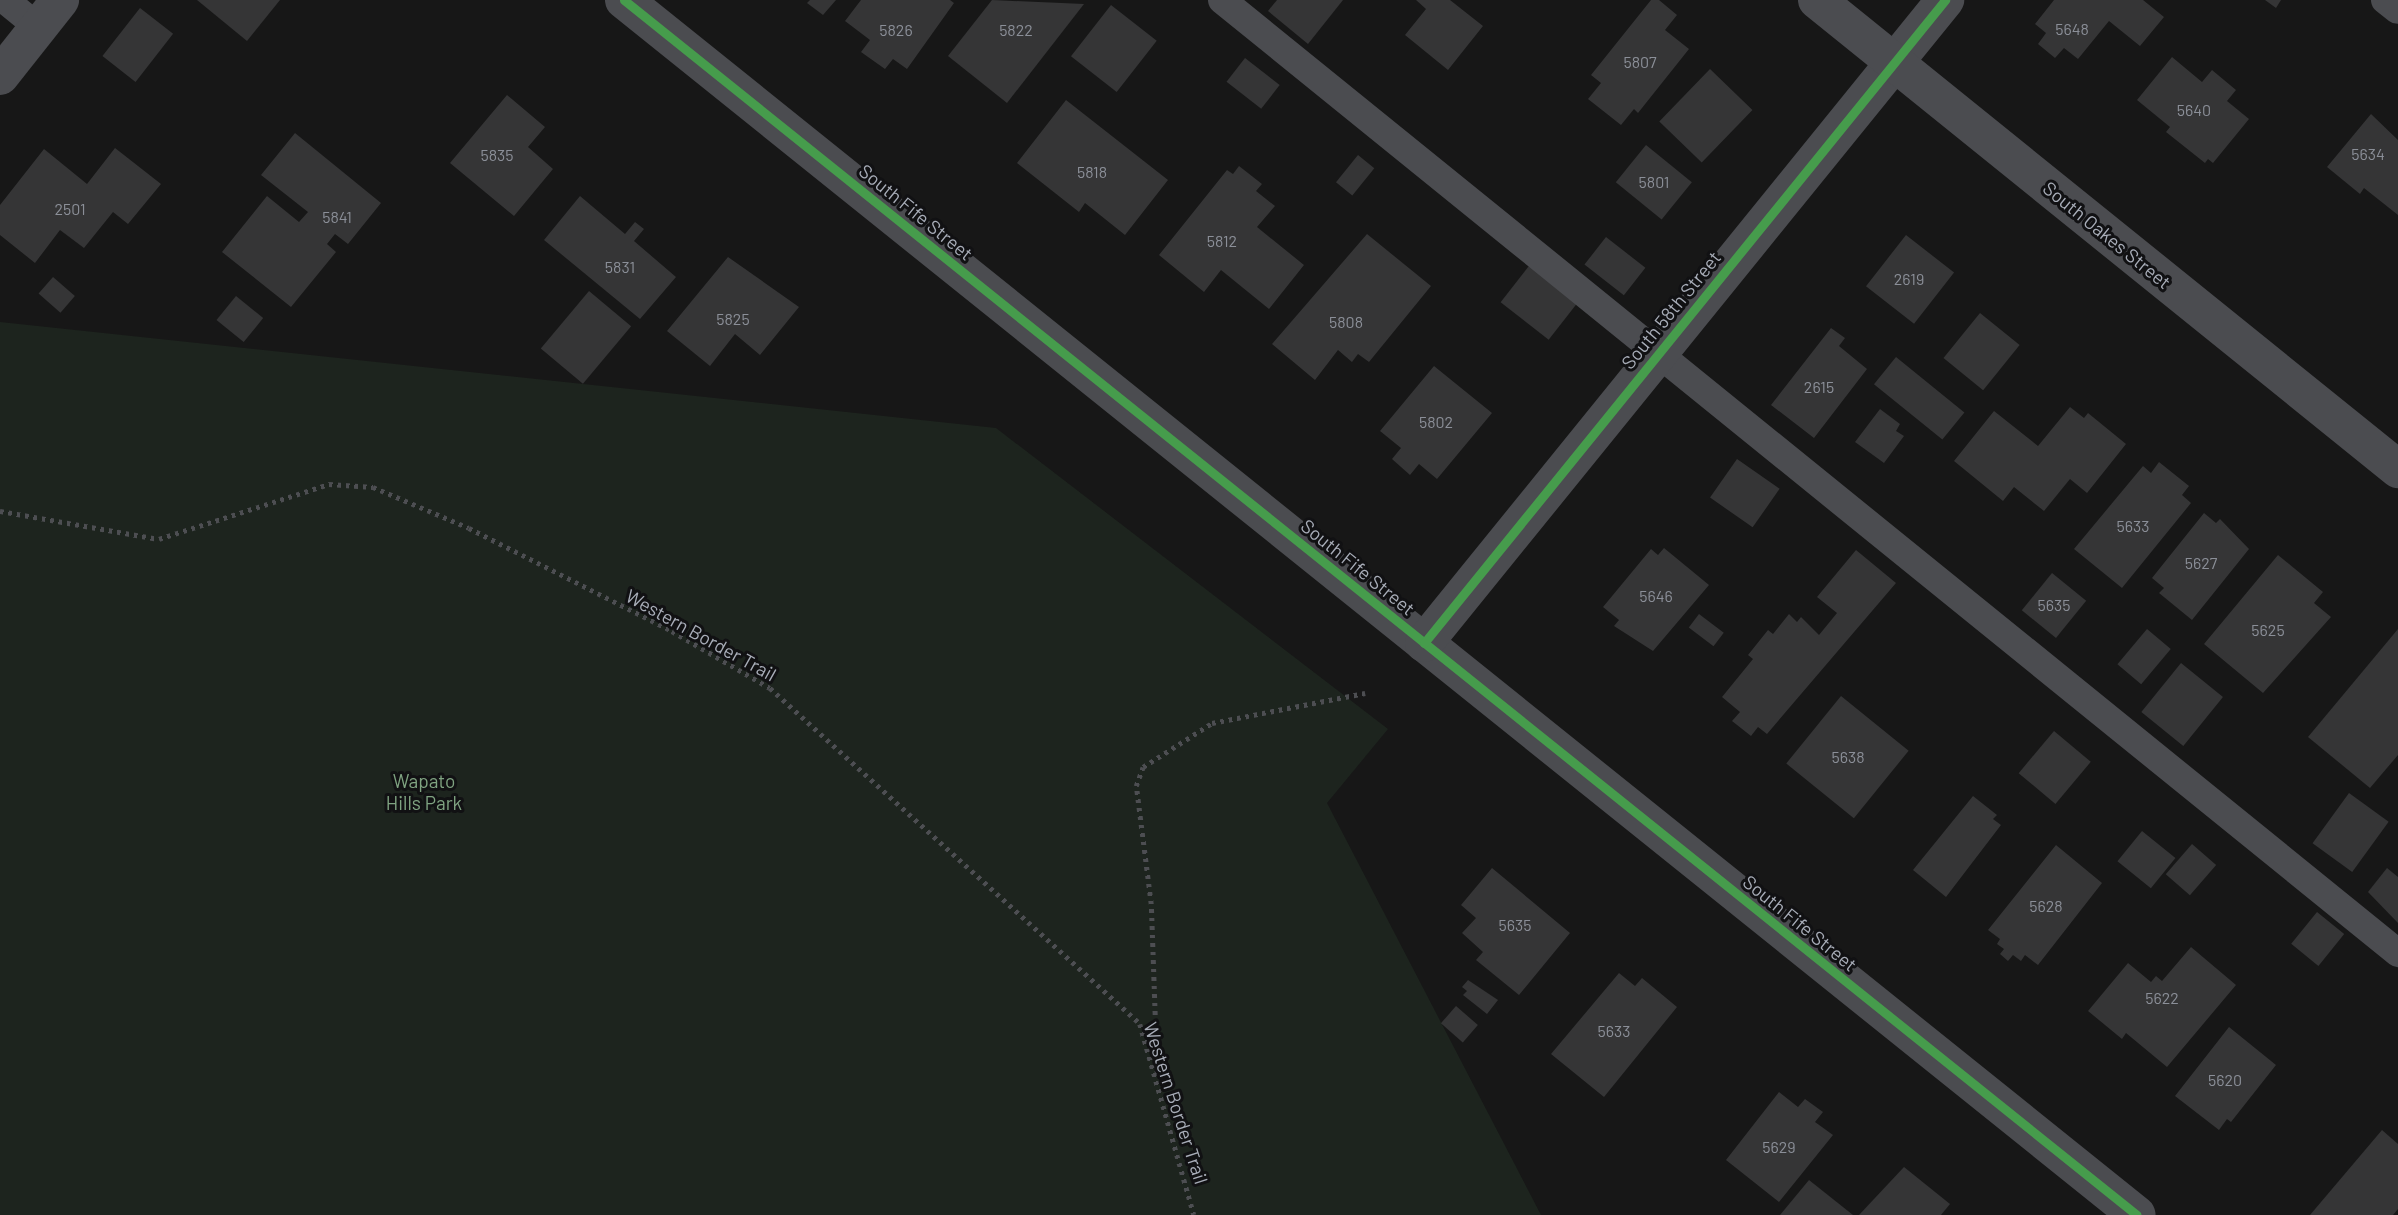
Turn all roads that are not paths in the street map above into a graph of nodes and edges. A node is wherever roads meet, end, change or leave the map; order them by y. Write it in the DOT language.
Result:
graph roads {
  1 [pos="5,0"];
  2 [pos="624,0"];
  3 [pos="1222,0"];
  4 [pos="1817,0"];
  5 [pos="1945,0"];
  6 [pos="2385,0"];
  7 [pos="2398,10"];
  8 [pos="49,14"];
  9 [pos="1895,63"];
  10 [pos="0,76"];
  11 [pos="1660,352"];
  12 [pos="2398,469"];
  13 [pos="1424,643"];
  14 [pos="2398,953"];
  15 [pos="2137,1215"];
  1 -- 8 [label="lane"];
  2 -- 13 [label="street, South Fife Street"];
  3 -- 11 [label="lane"];
  4 -- 9 [label="street, South Oakes Street"];
  5 -- 9 [label="street, South 58th Street"];
  6 -- 7 [label="lane"];
  8 -- 10 [label="street"];
  9 -- 11 [label="street, South 58th Street"];
  9 -- 12 [label="street, South Oakes Street"];
  11 -- 13 [label="street, South 58th Street"];
  11 -- 14 [label="lane"];
  13 -- 15 [label="street, South Fife Street"];
}
